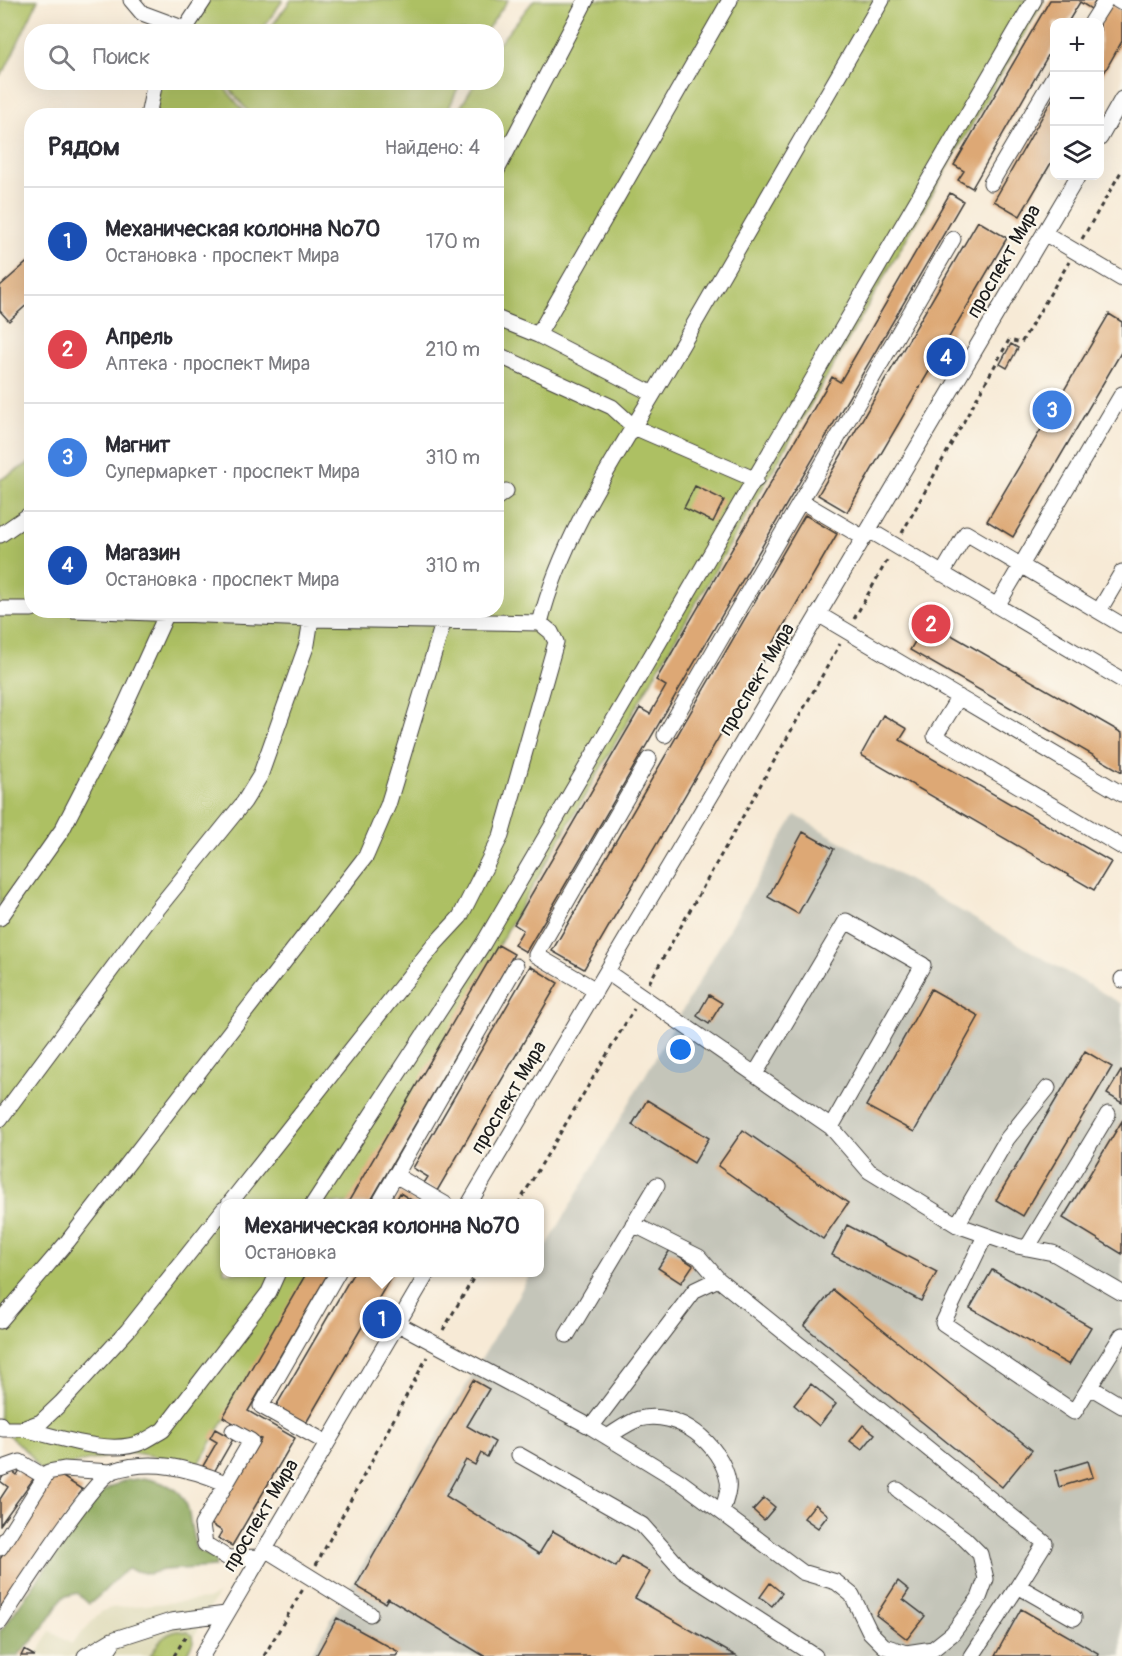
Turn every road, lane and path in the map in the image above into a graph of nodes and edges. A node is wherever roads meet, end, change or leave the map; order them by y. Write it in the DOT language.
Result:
graph roads {
  1 [pos="131,0"];
  2 [pos="204,0"];
  3 [pos="586,0"];
  4 [pos="730,0"];
  5 [pos="882,0"];
  6 [pos="1034,0"];
  7 [pos="1106,0"];
  8 [pos="1117,0"];
  9 [pos="1122,3"];
  10 [pos="1094,18"];
  11 [pos="169,24"];
  12 [pos="188,24"];
  13 [pos="1050,83"];
  14 [pos="153,90"];
  15 [pos="1122,99"];
  16 [pos="150,108"];
  17 [pos="1104,131"];
  18 [pos="504,157"];
  19 [pos="1122,170"];
  20 [pos="1076,180"];
  21 [pos="991,183"];
  22 [pos="1044,233"];
  23 [pos="953,239"];
  24 [pos="1075,252"];
  25 [pos="1122,279"];
  26 [pos="504,321"];
  27 [pos="538,335"];
  28 [pos="504,358"];
  29 [pos="653,394"];
  30 [pos="1122,394"];
  31 [pos="634,427"];
  32 [pos="756,480"];
  33 [pos="801,501"];
  34 [pos="24,518"];
  35 [pos="866,534"];
  36 [pos="0,535"];
  37 [pos="895,546"];
  38 [pos="1021,566"];
  39 [pos="1122,572"];
  40 [pos="942,573"];
  41 [pos="997,606"];
  42 [pos="0,609"];
  43 [pos="24,609"];
  44 [pos="1099,611"];
  45 [pos="818,614"];
  46 [pos="157,618"];
  47 [pos="289,618"];
  48 [pos="328,618"];
  49 [pos="417,618"];
  50 [pos="311,619"];
  51 [pos="444,620"];
  52 [pos="540,623"];
  53 [pos="1122,625"];
  54 [pos="847,631"];
  55 [pos="1122,680"];
  56 [pos="958,697"];
  57 [pos="665,735"];
  58 [pos="649,759"];
  59 [pos="1122,794"];
  60 [pos="1122,847"];
  61 [pos="0,918"];
  62 [pos="516,966"];
  63 [pos="607,972"];
  64 [pos="596,990"];
  65 [pos="641,996"];
  66 [pos="755,1074"];
  67 [pos="1048,1088"];
  68 [pos="1108,1114"];
  69 [pos="0,1119"];
  70 [pos="831,1127"];
  71 [pos="395,1174"];
  72 [pos="657,1185"];
  73 [pos="232,1199"];
  74 [pos="316,1199"];
  75 [pos="381,1199"];
  76 [pos="438,1199"];
  77 [pos="472,1199"];
  78 [pos="520,1199"];
  79 [pos="220,1215"];
  80 [pos="633,1224"];
  81 [pos="957,1225"];
  82 [pos="985,1236"];
  83 [pos="1027,1248"];
  84 [pos="276,1277"];
  85 [pos="335,1277"];
  86 [pos="425,1277"];
  87 [pos="474,1277"];
  88 [pos="718,1279"];
  89 [pos="1122,1293"];
  90 [pos="0,1321"];
  91 [pos="398,1323"];
  92 [pos="567,1335"];
  93 [pos="1122,1335"];
  94 [pos="435,1343"];
  95 [pos="1090,1387"];
  96 [pos="1122,1406"];
  97 [pos="0,1424"];
  98 [pos="591,1427"];
  99 [pos="22,1429"];
  100 [pos="233,1431"];
  101 [pos="607,1437"];
  102 [pos="327,1443"];
  103 [pos="519,1455"];
  104 [pos="0,1469"];
  105 [pos="111,1472"];
  106 [pos="45,1477"];
  107 [pos="225,1484"];
  108 [pos="898,1490"];
  109 [pos="722,1512"];
  110 [pos="0,1548"];
  111 [pos="262,1553"];
  112 [pos="310,1576"];
  113 [pos="1018,1586"];
  114 [pos="226,1614"];
  115 [pos="370,1614"];
  116 [pos="198,1617"];
  117 [pos="1074,1618"];
  118 [pos="0,1622"];
  119 [pos="115,1638"];
  120 [pos="85,1656"];
  121 [pos="104,1656"];
  122 [pos="174,1656"];
  123 [pos="202,1656"];
  124 [pos="264,1656"];
  125 [pos="815,1656"];
  126 [pos="972,1656"];
  1 -- 11 [label="street"];
  2 -- 12 [label="street"];
  3 -- 18 [label="street"];
  4 -- 27 [label="street"];
  5 -- 29 [label="street"];
  6 -- 32 [label="street"];
  7 -- 10 [label="street"];
  8 -- 9 [label="street"];
  13 -- 21 [label="street"];
  14 -- 16 [label="street"];
  15 -- 17 [label="street"];
  19 -- 24 [label="path"];
  20 -- 22 [label="street, проспект Мира"];
  22 -- 24 [label="street"];
  22 -- 35 [label="street, проспект Мира"];
  23 -- 33 [label="street"];
  24 -- 25 [label="street"];
  24 -- 37 [label="path"];
  26 -- 27 [label="street"];
  27 -- 29 [label="street"];
  28 -- 31 [label="street"];
  29 -- 31 [label="street"];
  30 -- 38 [label="street"];
  31 -- 32 [label="street"];
  31 -- 52 [label="street"];
  32 -- 74 [label="street"];
  33 -- 35 [label="street"];
  33 -- 57 [label="street"];
  34 -- 36 [label="street"];
  35 -- 37 [label="street"];
  35 -- 45 [label="street, проспект Мира"];
  37 -- 40 [label="street"];
  37 -- 54 [label="path"];
  38 -- 40 [label="street"];
  38 -- 41 [label="street"];
  38 -- 44 [label="street"];
  39 -- 44 [label="street"];
  40 -- 41 [label="street"];
  41 -- 55 [label="street"];
  42 -- 43 [label="street"];
  44 -- 53 [label="street"];
  45 -- 54 [label="street"];
  45 -- 63 [label="street, проспект Мира"];
  46 -- 61 [label="street"];
  47 -- 50 [label="street"];
  48 -- 50 [label="street"];
  49 -- 51 [label="street"];
  50 -- 69 [label="street"];
  51 -- 52 [label="street"];
  51 -- 90 [label="street"];
  52 -- 73 [label="street"];
  54 -- 56 [label="street"];
  54 -- 65 [label="path"];
  56 -- 59 [label="street"];
  56 -- 60 [label="street"];
  58 -- 64 [label="street"];
  62 -- 71 [label="street"];
  63 -- 64 [label="street, проспект Мира"];
  63 -- 65 [label="street"];
  64 -- 77 [label="street, проспект Мира"];
  65 -- 66 [label="street"];
  65 -- 78 [label="path"];
  66 -- 70 [label="street"];
  66 -- 70 [label="street"];
  67 -- 81 [label="street"];
  68 -- 83 [label="street"];
  70 -- 81 [label="street"];
  71 -- 75 [label="street"];
  71 -- 76 [label="street"];
  72 -- 80 [label="street"];
  79 -- 99 [label="street"];
  80 -- 88 [label="street"];
  80 -- 92 [label="street"];
  81 -- 82 [label="street"];
  82 -- 83 [label="street"];
  82 -- 95 [label="street"];
  83 -- 89 [label="street"];
  84 -- 99 [label="street"];
  85 -- 102 [label="street"];
  86 -- 91 [label="street, проспект Мира"];
  87 -- 94 [label="path"];
  88 -- 98 [label="street"];
  88 -- 113 [label="street"];
  91 -- 94 [label="street"];
  91 -- 102 [label="street, проспект Мира"];
  93 -- 95 [label="street"];
  94 -- 98 [label="street"];
  94 -- 112 [label="path"];
  95 -- 96 [label="street"];
  97 -- 99 [label="street"];
  98 -- 101 [label="street"];
  100 -- 107 [label="street"];
  101 -- 109 [label="street"];
  101 -- 109 [label="street"];
  102 -- 111 [label="street, проспект Мира"];
  103 -- 125 [label="street"];
  104 -- 106 [label="street"];
  105 -- 106 [label="street"];
  105 -- 107 [label="street"];
  105 -- 118 [label="street"];
  106 -- 110 [label="street"];
  107 -- 111 [label="street"];
  108 -- 109 [label="street"];
  111 -- 112 [label="street"];
  111 -- 114 [label="street, проспект Мира"];
  112 -- 115 [label="street"];
  112 -- 124 [label="path"];
  113 -- 117 [label="street"];
  113 -- 126 [label="street"];
  114 -- 116 [label="street"];
  114 -- 123 [label="street, проспект Мира"];
  116 -- 119 [label="street"];
  116 -- 122 [label="path"];
  119 -- 120 [label="street"];
  119 -- 121 [label="street"];
}
